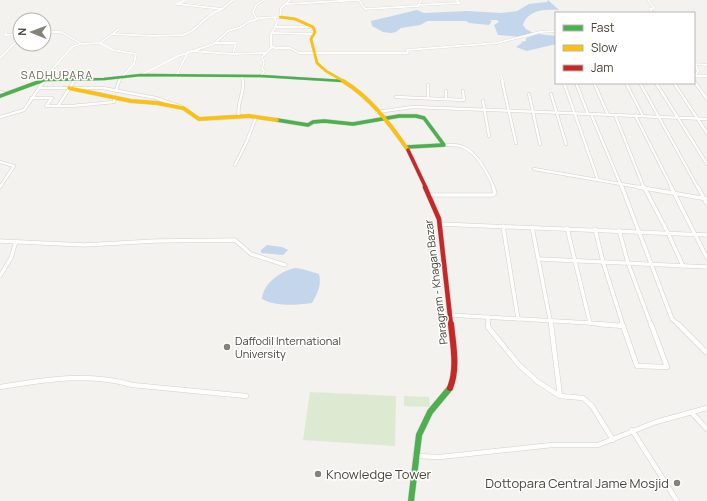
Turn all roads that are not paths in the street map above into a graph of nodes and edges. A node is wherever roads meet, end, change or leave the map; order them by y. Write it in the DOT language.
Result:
graph roads {
  1 [pos="185,0"];
  2 [pos="233,0"];
  3 [pos="264,0"];
  4 [pos="290,0"];
  5 [pos="421,0"];
  6 [pos="456,0"];
  7 [pos="648,0"];
  8 [pos="287,4"];
  9 [pos="418,5"];
  10 [pos="221,9"];
  11 [pos="652,12"];
  12 [pos="274,17"];
  13 [pos="280,18"];
  14 [pos="257,19"];
  15 [pos="275,27"];
  16 [pos="312,27"];
  17 [pos="119,29"];
  18 [pos="6,31"];
  19 [pos="555,31"];
  20 [pos="52,32"];
  21 [pos="272,33"];
  22 [pos="113,34"];
  23 [pos="313,34"];
  24 [pos="12,36"];
  25 [pos="100,43"];
  26 [pos="82,44"];
  27 [pos="214,44"];
  28 [pos="12,46"];
  29 [pos="272,47"];
  30 [pos="189,52"];
  31 [pos="265,53"];
  32 [pos="316,53"];
  33 [pos="234,54"];
  34 [pos="0,58"];
  35 [pos="695,63"];
  36 [pos="706,65"];
  37 [pos="707,68"];
  38 [pos="141,75"];
  39 [pos="501,75"];
  40 [pos="176,76"];
  41 [pos="242,76"];
  42 [pos="261,76"];
  43 [pos="695,76"];
  44 [pos="707,76"];
  45 [pos="121,77"];
  46 [pos="75,79"];
  47 [pos="45,80"];
  48 [pos="345,81"];
  49 [pos="695,82"];
  50 [pos="564,84"];
  51 [pos="576,84"];
  52 [pos="594,84"];
  53 [pos="627,84"];
  54 [pos="641,84"];
  55 [pos="657,84"];
  56 [pos="675,84"];
  57 [pos="428,85"];
  58 [pos="39,88"];
  59 [pos="68,88"];
  60 [pos="116,91"];
  61 [pos="446,91"];
  62 [pos="463,91"];
  63 [pos="0,92"];
  64 [pos="6,94"];
  65 [pos="529,94"];
  66 [pos="551,94"];
  67 [pos="0,96"];
  68 [pos="116,97"];
  69 [pos="396,97"];
  70 [pos="31,98"];
  71 [pos="414,98"];
  72 [pos="428,98"];
  73 [pos="446,99"];
  74 [pos="707,99"];
  75 [pos="483,101"];
  76 [pos="58,106"];
  77 [pos="413,107"];
  78 [pos="183,108"];
  79 [pos="484,110"];
  80 [pos="509,111"];
  81 [pos="377,112"];
  82 [pos="533,112"];
  83 [pos="556,113"];
  84 [pos="573,113"];
  85 [pos="590,114"];
  86 [pos="608,115"];
  87 [pos="615,115"];
  88 [pos="635,115"];
  89 [pos="643,116"];
  90 [pos="658,116"];
  91 [pos="0,117"];
  92 [pos="239,117"];
  93 [pos="256,117"];
  94 [pos="677,117"];
  95 [pos="697,118"];
  96 [pos="707,118"];
  97 [pos="385,120"];
  98 [pos="707,133"];
  99 [pos="488,136"];
  100 [pos="516,143"];
  101 [pos="540,144"];
  102 [pos="566,144"];
  103 [pos="444,145"];
  104 [pos="407,147"];
  105 [pos="0,162"];
  106 [pos="707,164"];
  107 [pos="235,165"];
  108 [pos="534,168"];
  109 [pos="598,180"];
  110 [pos="621,184"];
  111 [pos="0,187"];
  112 [pos="644,188"];
  113 [pos="674,194"];
  114 [pos="429,195"];
  115 [pos="706,199"];
  116 [pos="707,204"];
  117 [pos="440,224"];
  118 [pos="502,226"];
  119 [pos="532,227"];
  120 [pos="567,228"];
  121 [pos="594,229"];
  122 [pos="619,230"];
  123 [pos="638,231"];
  124 [pos="668,233"];
  125 [pos="695,234"];
  126 [pos="707,235"];
  127 [pos="0,240"];
  128 [pos="16,241"];
  129 [pos="707,258"];
  130 [pos="540,259"];
  131 [pos="573,261"];
  132 [pos="602,262"];
  133 [pos="628,263"];
  134 [pos="286,265"];
  135 [pos="652,265"];
  136 [pos="683,266"];
  137 [pos="707,267"];
  138 [pos="0,276"];
  139 [pos="449,315"];
  140 [pos="488,317"];
  141 [pos="518,319"];
  142 [pos="552,321"];
  143 [pos="590,323"];
  144 [pos="623,326"];
  145 [pos="707,353"];
  146 [pos="0,387"];
  147 [pos="246,396"];
  148 [pos="560,396"];
  149 [pos="707,408"];
  150 [pos="691,412"];
  151 [pos="707,429"];
  152 [pos="632,430"];
  153 [pos="613,440"];
  154 [pos="415,456"];
  155 [pos="410,501"];
  156 [pos="677,501"];
  1 -- 10 [label="street"];
  2 -- 10 [label="street"];
  3 -- 14 [label="street"];
  4 -- 8 [label="street"];
  5 -- 9 [label="street"];
  6 -- 9 [label="street"];
  7 -- 11 [label="street"];
  8 -- 9 [label="street"];
  8 -- 13 [label="street"];
  10 -- 22 [label="street"];
  12 -- 13 [label="street"];
  12 -- 14 [label="street"];
  12 -- 15 [label="street"];
  13 -- 16 [label="street"];
  14 -- 27 [label="street"];
  15 -- 16 [label="street"];
  15 -- 21 [label="street"];
  16 -- 23 [label="street"];
  17 -- 22 [label="street"];
  18 -- 24 [label="street"];
  19 -- 32 [label="street"];
  20 -- 26 [label="street"];
  21 -- 23 [label="street"];
  21 -- 29 [label="street"];
  22 -- 25 [label="street"];
  23 -- 32 [label="street"];
  25 -- 26 [label="street"];
  25 -- 45 [label="street"];
  26 -- 47 [label="street"];
  27 -- 30 [label="street"];
  27 -- 33 [label="street"];
  28 -- 34 [label="street"];
  29 -- 31 [label="street"];
  29 -- 32 [label="street"];
  30 -- 33 [label="street"];
  30 -- 38 [label="street"];
  30 -- 40 [label="street"];
  31 -- 33 [label="street"];
  31 -- 42 [label="street"];
  32 -- 48 [label="street, Paragram - Khagan Bazar"];
  35 -- 36 [label="street"];
  35 -- 43 [label="street"];
  36 -- 37 [label="street"];
  38 -- 40 [label="street"];
  38 -- 45 [label="street"];
  39 -- 80 [label="street"];
  40 -- 41 [label="street"];
  41 -- 42 [label="street"];
  41 -- 92 [label="street"];
  42 -- 48 [label="street"];
  43 -- 44 [label="street"];
  45 -- 46 [label="street"];
  45 -- 60 [label="street"];
  46 -- 47 [label="street"];
  46 -- 59 [label="street"];
  47 -- 58 [label="street"];
  47 -- 64 [label="street"];
  48 -- 81 [label="street, Paragram - Khagan Bazar"];
  49 -- 74 [label="street"];
  50 -- 84 [label="street"];
  51 -- 85 [label="street"];
  52 -- 86 [label="street"];
  53 -- 89 [label="street"];
  54 -- 90 [label="street"];
  55 -- 94 [label="street"];
  56 -- 95 [label="street"];
  57 -- 72 [label="street"];
  58 -- 59 [label="street"];
  58 -- 70 [label="street"];
  59 -- 60 [label="street"];
  59 -- 68 [label="street"];
  59 -- 76 [label="street"];
  60 -- 78 [label="street"];
  61 -- 73 [label="street"];
  62 -- 73 [label="street"];
  63 -- 64 [label="street"];
  64 -- 67 [label="street"];
  65 -- 82 [label="street"];
  66 -- 83 [label="street"];
  68 -- 76 [label="street"];
  68 -- 78 [label="street"];
  69 -- 71 [label="street"];
  70 -- 76 [label="street"];
  70 -- 91 [label="street"];
  71 -- 72 [label="street"];
  71 -- 77 [label="street"];
  72 -- 73 [label="street"];
  75 -- 79 [label="street"];
  77 -- 79 [label="street"];
  77 -- 81 [label="street"];
  78 -- 92 [label="street"];
  79 -- 80 [label="street"];
  79 -- 99 [label="street"];
  80 -- 82 [label="street"];
  80 -- 100 [label="street"];
  81 -- 97 [label="street, Paragram - Khagan Bazar"];
  82 -- 83 [label="street"];
  82 -- 101 [label="street"];
  83 -- 84 [label="street"];
  83 -- 102 [label="street"];
  84 -- 85 [label="street"];
  84 -- 109 [label="street"];
  85 -- 86 [label="street"];
  85 -- 110 [label="street"];
  86 -- 87 [label="street"];
  87 -- 88 [label="street"];
  87 -- 112 [label="street"];
  88 -- 89 [label="street"];
  88 -- 113 [label="street"];
  89 -- 90 [label="street"];
  90 -- 94 [label="street"];
  90 -- 115 [label="street"];
  92 -- 93 [label="street"];
  93 -- 97 [label="street"];
  93 -- 107 [label="street"];
  94 -- 95 [label="street"];
  94 -- 106 [label="street"];
  95 -- 96 [label="street"];
  95 -- 98 [label="street"];
  97 -- 103 [label="street"];
  97 -- 104 [label="street, Paragram - Khagan Bazar"];
  103 -- 104 [label="street"];
  103 -- 114 [label="street"];
  104 -- 114 [label="street, Paragram - Khagan Bazar"];
  105 -- 111 [label="street"];
  108 -- 109 [label="street"];
  109 -- 110 [label="street"];
  110 -- 112 [label="street"];
  110 -- 123 [label="street"];
  112 -- 113 [label="street"];
  112 -- 124 [label="street"];
  113 -- 115 [label="street"];
  113 -- 125 [label="street"];
  114 -- 117 [label="street, Paragram - Khagan Bazar"];
  115 -- 116 [label="street"];
  117 -- 118 [label="street"];
  117 -- 139 [label="street, Paragram - Khagan Bazar"];
  118 -- 119 [label="street"];
  118 -- 141 [label="street"];
  119 -- 120 [label="street"];
  119 -- 130 [label="street"];
  120 -- 121 [label="street"];
  120 -- 131 [label="street"];
  121 -- 122 [label="street"];
  121 -- 132 [label="street"];
  122 -- 123 [label="street"];
  122 -- 133 [label="street"];
  123 -- 124 [label="street"];
  123 -- 135 [label="street"];
  124 -- 125 [label="street"];
  124 -- 136 [label="street"];
  125 -- 126 [label="street"];
  125 -- 129 [label="street"];
  127 -- 128 [label="street"];
  128 -- 134 [label="street"];
  128 -- 138 [label="street"];
  130 -- 131 [label="street"];
  130 -- 142 [label="street"];
  131 -- 132 [label="street"];
  131 -- 143 [label="street"];
  132 -- 133 [label="street"];
  132 -- 144 [label="street"];
  133 -- 135 [label="street"];
  133 -- 144 [label="street"];
  135 -- 136 [label="street"];
  135 -- 145 [label="street"];
  136 -- 137 [label="street"];
  139 -- 140 [label="street"];
  139 -- 154 [label="street, Paragram - Khagan Bazar"];
  140 -- 141 [label="street"];
  140 -- 148 [label="street"];
  141 -- 142 [label="street"];
  142 -- 143 [label="street"];
  142 -- 148 [label="street"];
  143 -- 144 [label="street"];
  146 -- 147 [label="street"];
  148 -- 153 [label="street"];
  149 -- 150 [label="street"];
  150 -- 151 [label="street"];
  150 -- 152 [label="street"];
  152 -- 153 [label="street"];
  152 -- 156 [label="street"];
  153 -- 154 [label="street"];
  154 -- 155 [label="street, Paragram - Khagan Bazar"];
}
